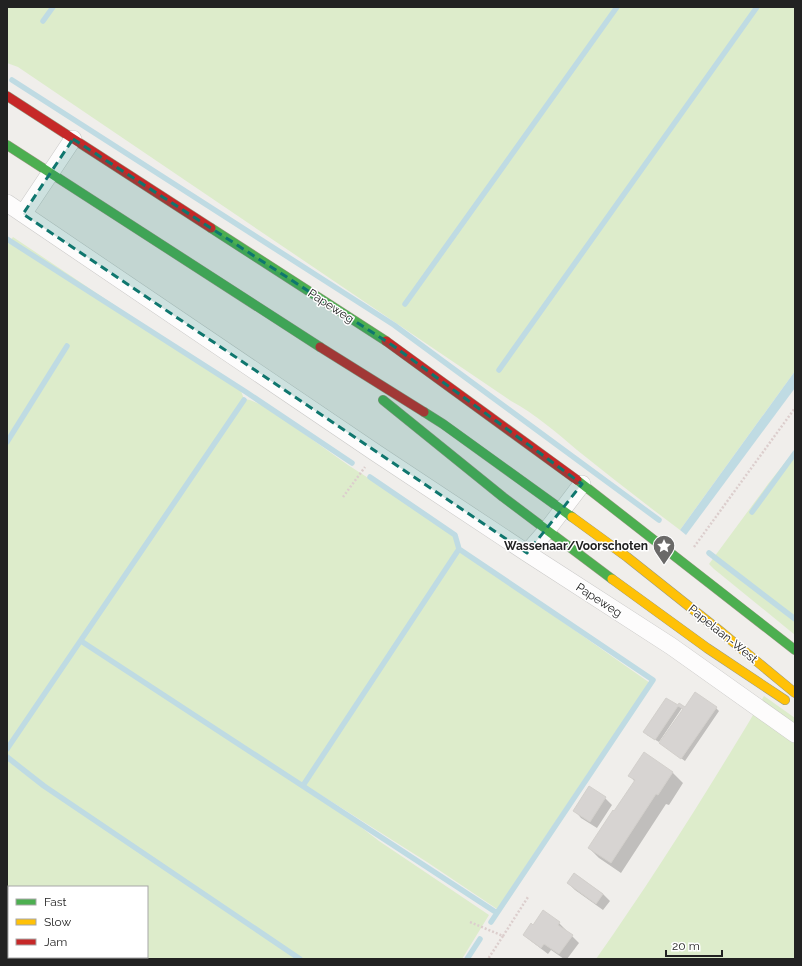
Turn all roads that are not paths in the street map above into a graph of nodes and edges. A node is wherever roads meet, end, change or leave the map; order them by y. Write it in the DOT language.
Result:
graph roads {
  1 [pos="7,96"];
  2 [pos="73,139"];
  3 [pos="7,145"];
  4 [pos="51,174"];
  5 [pos="7,203"];
  6 [pos="23,214"];
  7 [pos="302,336"];
  8 [pos="364,385"];
  9 [pos="376,395"];
  10 [pos="582,484"];
  11 [pos="562,510"];
  12 [pos="547,530"];
  13 [pos="527,553"];
  14 [pos="680,628"];
  15 [pos="795,650"];
  16 [pos="795,693"];
  17 [pos="795,707"];
  18 [pos="795,734"];
  1 -- 2 [label="main road, Papeweg"];
  2 -- 4 [label="street"];
  2 -- 10 [label="main road, Papeweg"];
  3 -- 4 [label="main road"];
  4 -- 6 [label="street"];
  4 -- 7 [label="main road"];
  5 -- 6 [label="street, Papeweg"];
  6 -- 13 [label="street, Papeweg"];
  7 -- 8 [label="main road"];
  7 -- 11 [label="main road"];
  9 -- 12 [label="main road, Papeweg"];
  10 -- 11 [label="street"];
  10 -- 15 [label="main road, Papeweg"];
  11 -- 12 [label="street"];
  11 -- 16 [label="main road, Papelaan-West"];
  12 -- 13 [label="street"];
  12 -- 14 [label="main road, Papeweg"];
  13 -- 18 [label="street, Papeweg"];
  14 -- 17 [label="main road, Papelaan-West"];
}
